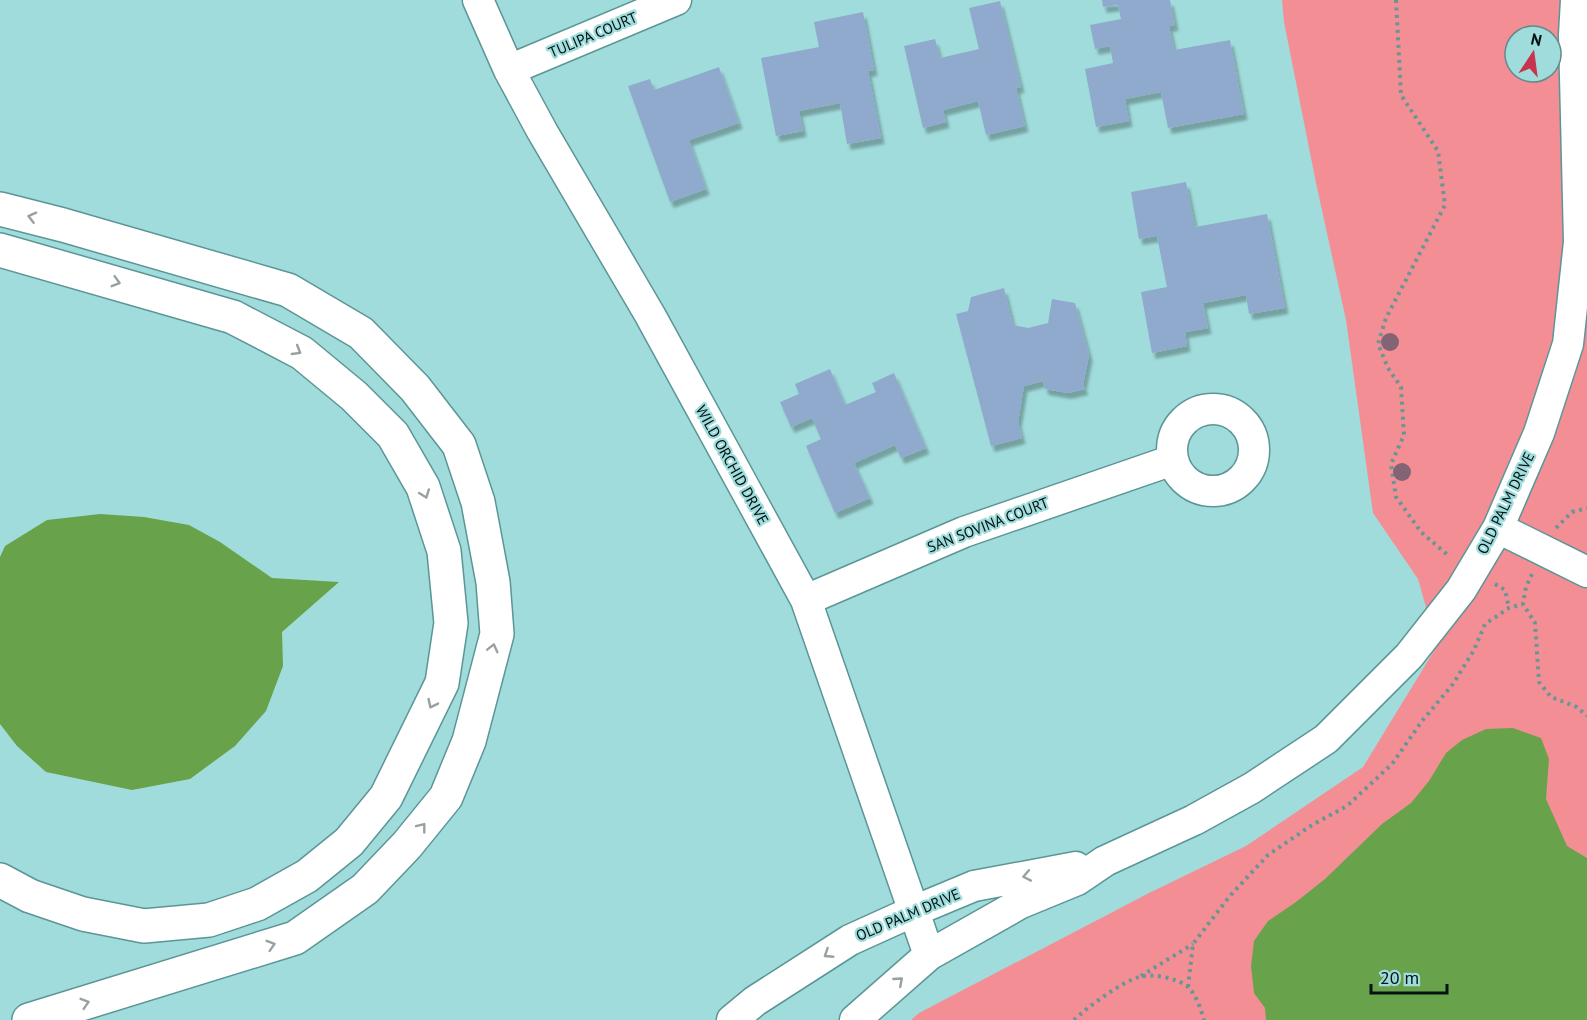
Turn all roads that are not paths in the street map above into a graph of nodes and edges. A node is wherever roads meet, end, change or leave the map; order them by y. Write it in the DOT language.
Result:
graph roads {
  1 [pos="478,0"];
  2 [pos="676,0"];
  3 [pos="1576,0"];
  4 [pos="509,70"];
  5 [pos="0,209"];
  6 [pos="0,250"];
  7 [pos="1173,460"];
  8 [pos="1498,528"];
  9 [pos="1587,572"];
  10 [pos="806,600"];
  11 [pos="1106,861"];
  12 [pos="0,880"];
  13 [pos="914,911"];
  14 [pos="928,955"];
  15 [pos="29,1020"];
  16 [pos="732,1020"];
  17 [pos="855,1020"];
  1 -- 4 [label="street, WILD ORCHID DRIVE"];
  2 -- 4 [label="street, TULIPA COURT"];
  3 -- 8 [label="street, OLD PALM DRIVE"];
  4 -- 10 [label="street, WILD ORCHID DRIVE"];
  15 -- 5 [label="highway, one-way"];
  6 -- 12 [label="highway, one-way"];
  7 -- 10 [label="street, SAN SOVINA COURT"];
  8 -- 9 [label="street"];
  8 -- 11 [label="street, OLD PALM DRIVE"];
  10 -- 13 [label="street, WILD ORCHID DRIVE"];
  11 -- 13 [label="street, OLD PALM DRIVE, one-way"];
  11 -- 14 [label="street, OLD PALM DRIVE"];
  13 -- 14 [label="street, WILD ORCHID DRIVE"];
  13 -- 16 [label="street, OLD PALM DRIVE, one-way"];
  17 -- 14 [label="street, OLD PALM DRIVE, one-way"];
}
